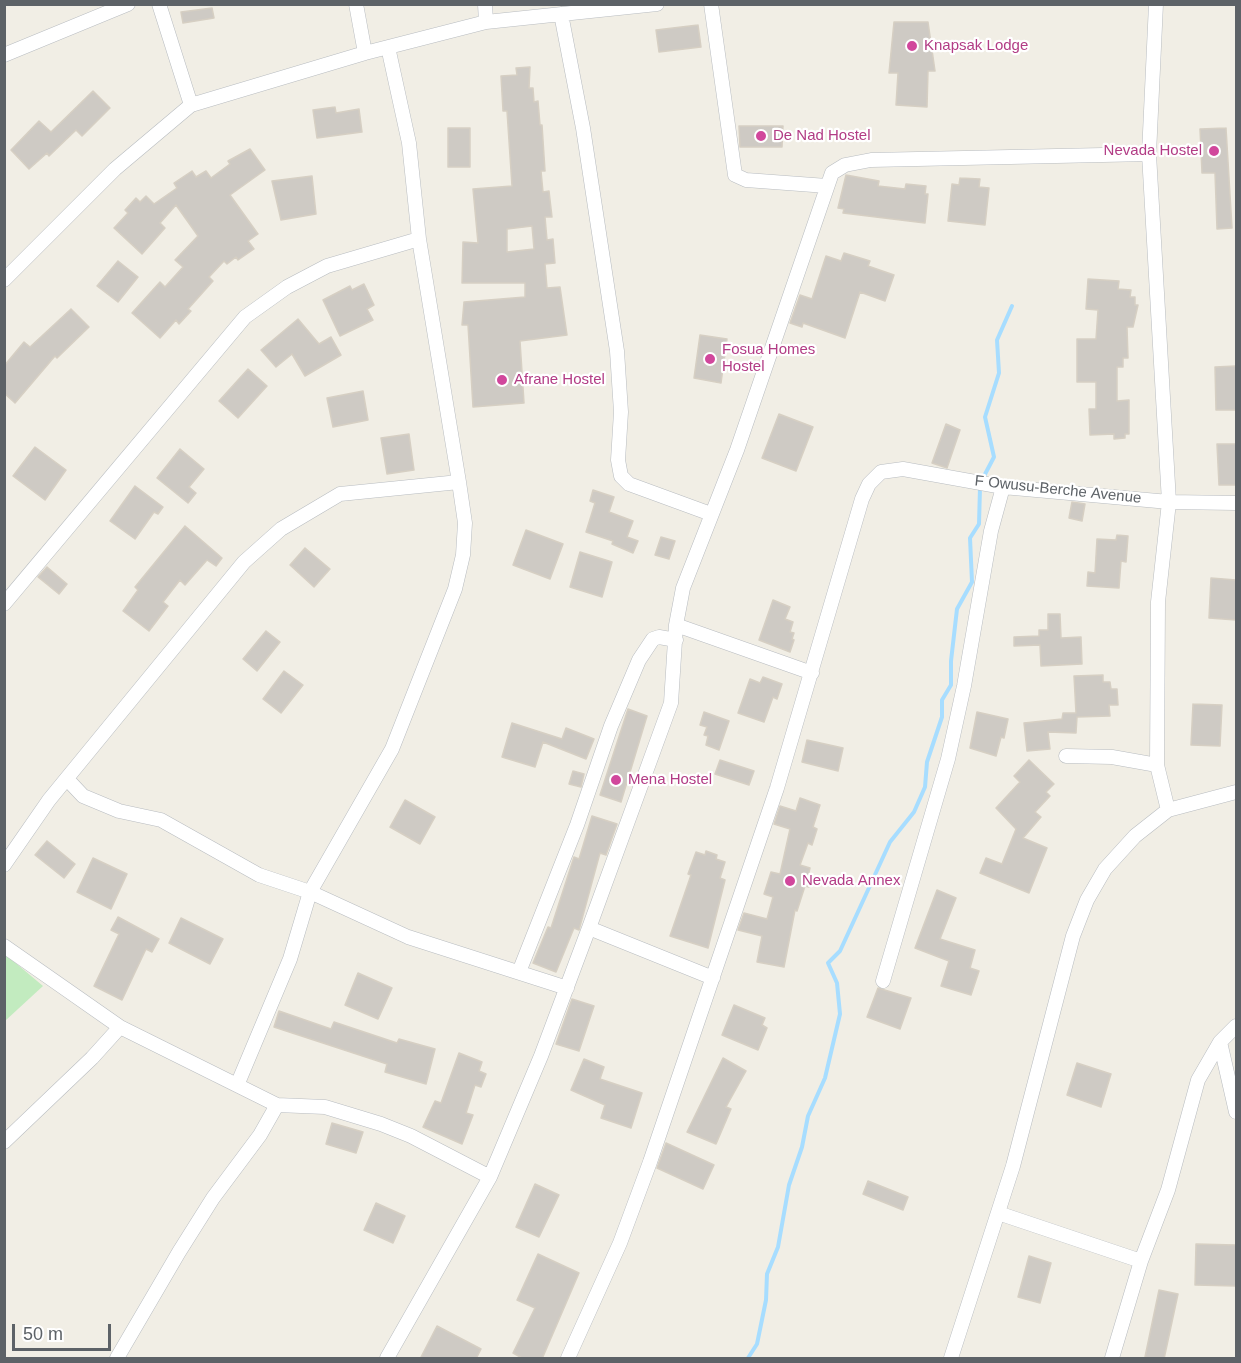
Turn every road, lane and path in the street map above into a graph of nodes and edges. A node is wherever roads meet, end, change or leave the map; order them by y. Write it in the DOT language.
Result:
graph roads {
  1 [pos="128,4"];
  2 [pos="159,4"];
  3 [pos="356,4"];
  4 [pos="485,4"];
  5 [pos="657,4"];
  6 [pos="711,4"];
  7 [pos="1156,4"];
  8 [pos="561,14"];
  9 [pos="486,22"];
  10 [pos="388,47"];
  11 [pos="365,52"];
  12 [pos="4,55"];
  13 [pos="191,105"];
  14 [pos="1149,154"];
  15 [pos="827,186"];
  16 [pos="419,239"];
  17 [pos="4,280"];
  18 [pos="459,482"];
  19 [pos="1003,487"];
  20 [pos="1169,502"];
  21 [pos="1236,503"];
  22 [pos="711,514"];
  23 [pos="4,604"];
  24 [pos="676,625"];
  25 [pos="676,640"];
  26 [pos="813,674"];
  27 [pos="1066,756"];
  28 [pos="1157,765"];
  29 [pos="67,779"];
  30 [pos="1236,792"];
  31 [pos="1168,810"];
  32 [pos="4,865"];
  33 [pos="309,892"];
  34 [pos="589,928"];
  35 [pos="4,946"];
  36 [pos="519,972"];
  37 [pos="713,978"];
  38 [pos="883,981"];
  39 [pos="567,988"];
  40 [pos="1236,1026"];
  41 [pos="120,1027"];
  42 [pos="1220,1042"];
  43 [pos="238,1083"];
  44 [pos="277,1105"];
  45 [pos="1236,1112"];
  46 [pos="4,1142"];
  47 [pos="489,1177"];
  48 [pos="998,1213"];
  49 [pos="1141,1261"];
  50 [pos="1115,1358"];
  51 [pos="117,1359"];
  52 [pos="387,1359"];
  53 [pos="568,1359"];
  54 [pos="951,1359"];
  1 -- 12 [label="street"];
  2 -- 13 [label="street"];
  3 -- 11 [label="street"];
  4 -- 9 [label="street"];
  5 -- 8 [label="street"];
  6 -- 15 [label="street"];
  7 -- 14 [label="street"];
  8 -- 9 [label="street"];
  8 -- 22 [label="street"];
  9 -- 10 [label="street"];
  10 -- 11 [label="street"];
  10 -- 16 [label="street"];
  11 -- 13 [label="street"];
  13 -- 17 [label="street"];
  14 -- 15 [label="street"];
  14 -- 20 [label="street"];
  15 -- 22 [label="street"];
  16 -- 18 [label="street"];
  16 -- 23 [label="street"];
  18 -- 29 [label="street"];
  18 -- 33 [label="street"];
  19 -- 20 [label="street, F Owusu-Berche Avenue"];
  19 -- 26 [label="street, F Owusu-Berche Avenue"];
  19 -- 38 [label="street"];
  20 -- 21 [label="street, F Owusu-Berche Avenue"];
  20 -- 28 [label="street"];
  22 -- 24 [label="street"];
  24 -- 25 [label="street"];
  24 -- 26 [label="street"];
  25 -- 34 [label="street"];
  25 -- 36 [label="street"];
  26 -- 37 [label="street"];
  27 -- 28 [label="street"];
  28 -- 31 [label="street"];
  29 -- 32 [label="street"];
  29 -- 33 [label="street"];
  30 -- 31 [label="street"];
  31 -- 48 [label="street"];
  33 -- 36 [label="street"];
  33 -- 43 [label="street"];
  34 -- 37 [label="street"];
  34 -- 39 [label="street"];
  35 -- 41 [label="street"];
  36 -- 39 [label="street"];
  37 -- 53 [label="street"];
  39 -- 47 [label="street"];
  40 -- 42 [label="street"];
  41 -- 43 [label="street"];
  41 -- 46 [label="street"];
  42 -- 45 [label="street"];
  42 -- 49 [label="street"];
  43 -- 44 [label="street"];
  44 -- 47 [label="street"];
  44 -- 51 [label="street"];
  47 -- 52 [label="street"];
  48 -- 49 [label="street"];
  48 -- 54 [label="street"];
  49 -- 50 [label="street"];
}
